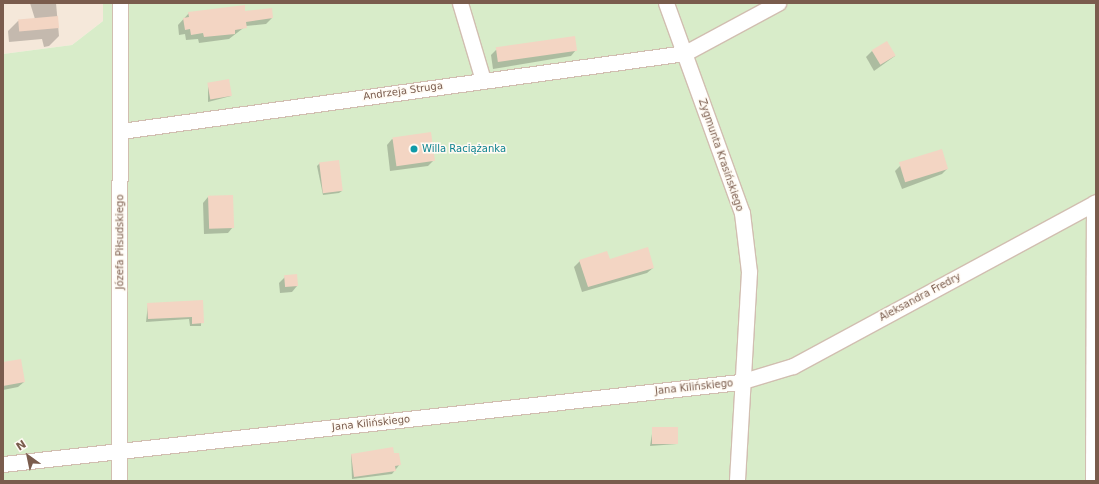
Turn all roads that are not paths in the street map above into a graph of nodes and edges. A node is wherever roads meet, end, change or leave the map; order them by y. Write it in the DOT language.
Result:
graph roads {
  1 [pos="120,3"];
  2 [pos="460,3"];
  3 [pos="666,3"];
  4 [pos="778,3"];
  5 [pos="685,53"];
  6 [pos="483,80"];
  7 [pos="121,131"];
  8 [pos="1095,203"];
  9 [pos="740,382"];
  10 [pos="119,450"];
  11 [pos="3,464"];
  12 [pos="119,481"];
  13 [pos="737,481"];
  14 [pos="1093,481"];
  1 -- 7 [label="street, Józefa Piłsudskiego"];
  2 -- 6 [label="street"];
  3 -- 5 [label="street, Zygmunta Krasińskiego"];
  4 -- 5 [label="street"];
  5 -- 6 [label="street, Andrzeja Struga"];
  5 -- 9 [label="street, Zygmunta Krasińskiego"];
  6 -- 7 [label="street, Andrzeja Struga"];
  7 -- 10 [label="street, Józefa Piłsudskiego"];
  8 -- 9 [label="street, Aleksandra Fredry"];
  8 -- 14 [label="street"];
  9 -- 10 [label="street, Jana Kilińskiego"];
  9 -- 13 [label="street, Zygmunta Krasińskiego"];
  10 -- 11 [label="street, Jana Kilińskiego"];
  10 -- 12 [label="street, Józefa Piłsudskiego"];
}
